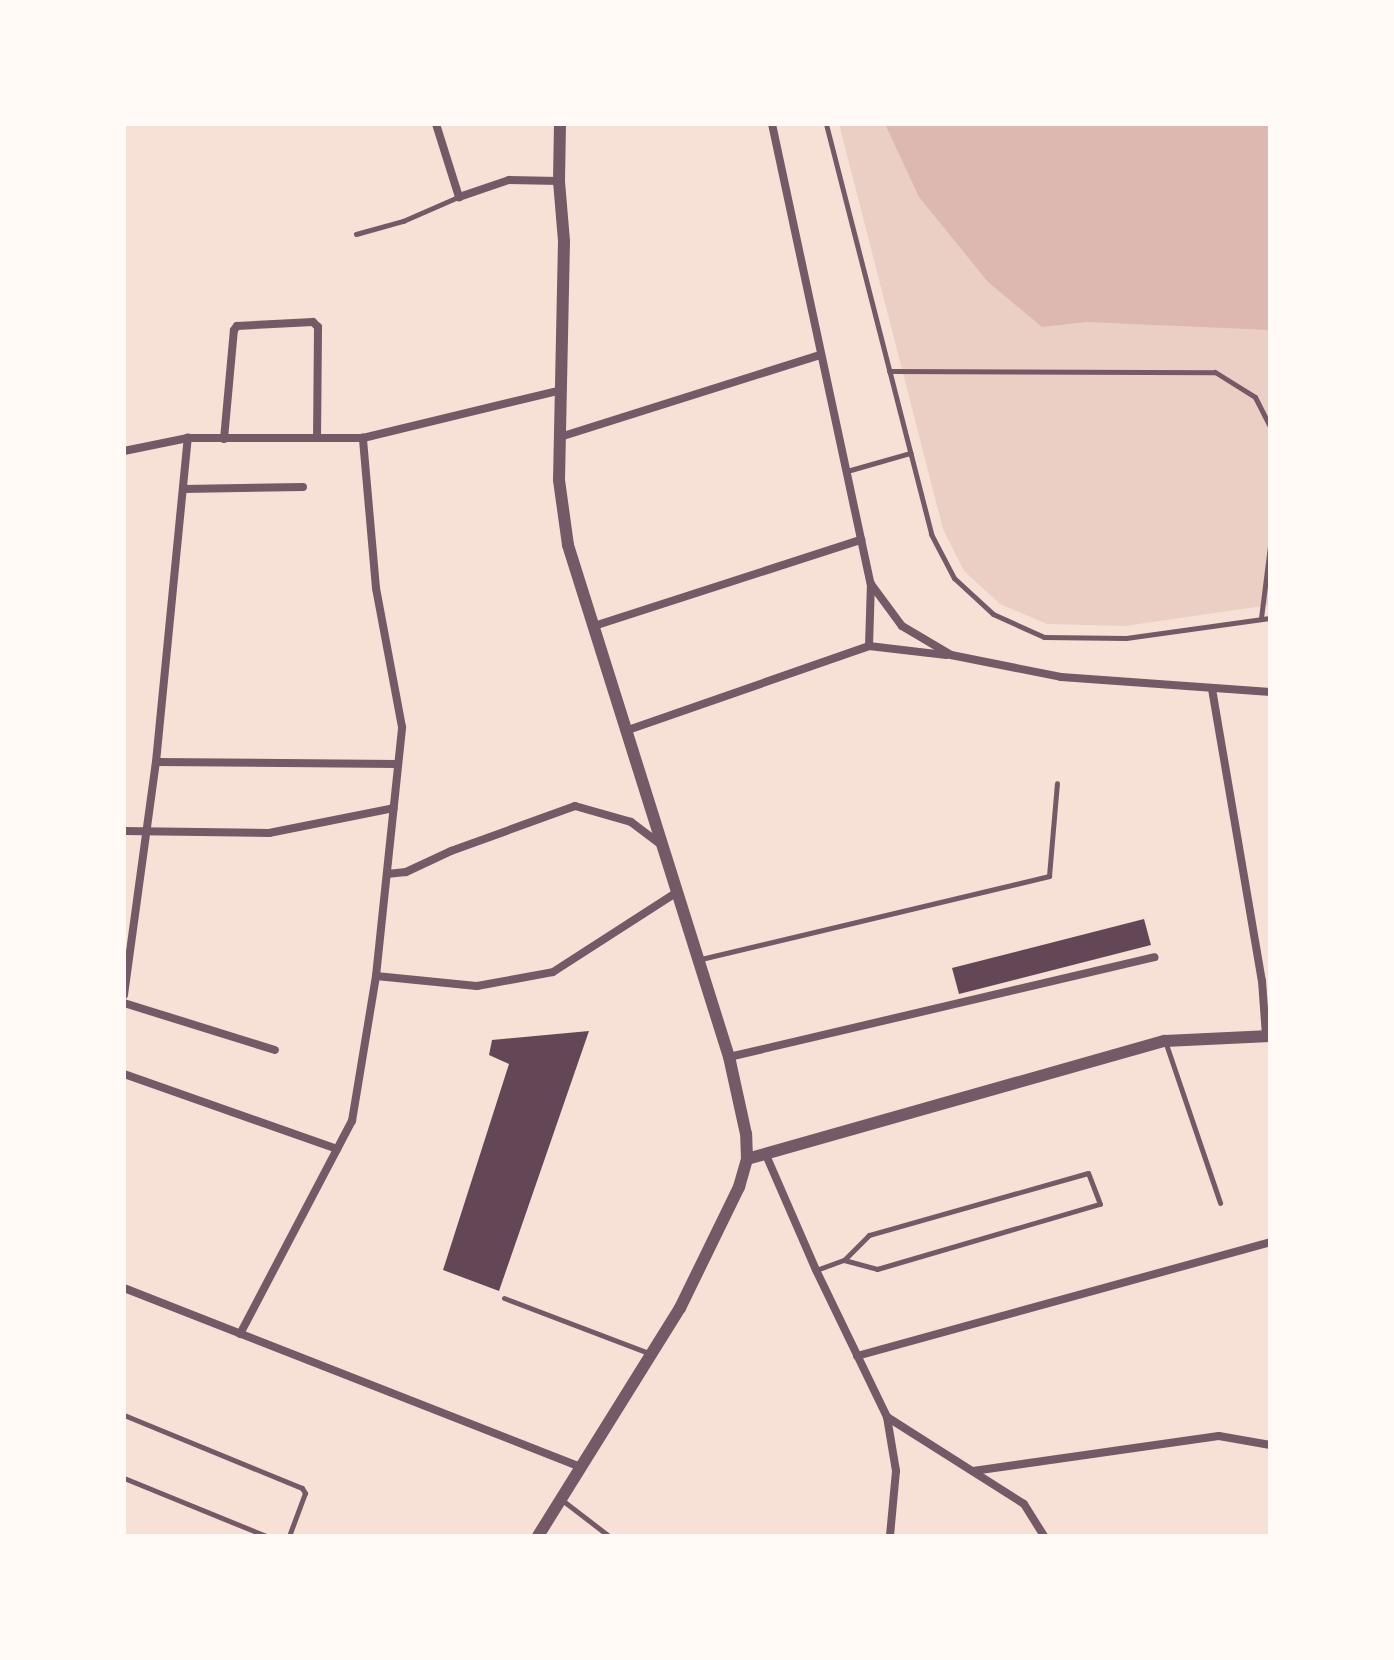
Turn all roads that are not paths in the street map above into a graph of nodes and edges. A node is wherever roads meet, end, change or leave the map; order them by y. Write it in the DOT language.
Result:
graph roads {
  1 [pos="436,124"];
  2 [pos="560,124"];
  3 [pos="772,124"];
  4 [pos="826,124"];
  5 [pos="559,181"];
  6 [pos="459,197"];
  7 [pos="356,234"];
  8 [pos="820,355"];
  9 [pos="889,371"];
  10 [pos="561,390"];
  11 [pos="1270,427"];
  12 [pos="560,437"];
  13 [pos="188,438"];
  14 [pos="317,438"];
  15 [pos="363,438"];
  16 [pos="224,439"];
  17 [pos="124,451"];
  18 [pos="910,453"];
  19 [pos="846,471"];
  20 [pos="303,487"];
  21 [pos="183,489"];
  22 [pos="861,540"];
  23 [pos="1270,546"];
  24 [pos="871,584"];
  25 [pos="1261,618"];
  26 [pos="1270,618"];
  27 [pos="594,626"];
  28 [pos="869,646"];
  29 [pos="951,655"];
  30 [pos="1212,689"];
  31 [pos="1270,692"];
  32 [pos="628,730"];
  33 [pos="156,762"];
  34 [pos="398,764"];
  35 [pos="1057,783"];
  36 [pos="394,808"];
  37 [pos="148,830"];
  38 [pos="124,831"];
  39 [pos="663,845"];
  40 [pos="387,874"];
  41 [pos="677,892"];
  42 [pos="1154,957"];
  43 [pos="699,960"];
  44 [pos="376,976"];
  45 [pos="124,995"];
  46 [pos="124,1003"];
  47 [pos="1268,1035"];
  48 [pos="1165,1041"];
  49 [pos="275,1050"];
  50 [pos="729,1057"];
  51 [pos="124,1074"];
  52 [pos="337,1149"];
  53 [pos="766,1155"];
  54 [pos="747,1159"];
  55 [pos="1220,1203"];
  56 [pos="1270,1242"];
  57 [pos="844,1260"];
  58 [pos="816,1270"];
  59 [pos="124,1288"];
  60 [pos="504,1298"];
  61 [pos="240,1334"];
  62 [pos="650,1354"];
  63 [pos="857,1356"];
  64 [pos="124,1415"];
  65 [pos="887,1417"];
  66 [pos="1270,1445"];
  67 [pos="579,1466"];
  68 [pos="973,1471"];
  69 [pos="124,1478"];
  70 [pos="560,1498"];
  71 [pos="266,1536"];
  72 [pos="289,1536"];
  73 [pos="538,1536"];
  74 [pos="609,1536"];
  75 [pos="890,1536"];
  76 [pos="1044,1536"];
  1 -- 6 [label="street"];
  2 -- 5 [label="street"];
  3 -- 8 [label="street"];
  4 -- 9 [label="lane"];
  5 -- 6 [label="street"];
  5 -- 10 [label="street"];
  6 -- 7 [label="lane"];
  8 -- 12 [label="street"];
  8 -- 19 [label="street"];
  9 -- 11 [label="lane"];
  9 -- 18 [label="lane"];
  10 -- 12 [label="street"];
  10 -- 15 [label="street"];
  12 -- 27 [label="street"];
  13 -- 16 [label="street"];
  13 -- 17 [label="street"];
  13 -- 21 [label="street"];
  14 -- 15 [label="street"];
  14 -- 16 [label="street"];
  14 -- 16 [label="street"];
  15 -- 34 [label="street"];
  18 -- 19 [label="lane"];
  18 -- 25 [label="lane"];
  19 -- 22 [label="street"];
  20 -- 21 [label="street"];
  21 -- 33 [label="street"];
  22 -- 24 [label="street"];
  22 -- 27 [label="street"];
  23 -- 25 [label="lane"];
  24 -- 28 [label="street"];
  24 -- 29 [label="street"];
  25 -- 26 [label="lane"];
  27 -- 32 [label="street"];
  28 -- 29 [label="street"];
  28 -- 32 [label="street"];
  29 -- 30 [label="street"];
  30 -- 31 [label="street"];
  30 -- 47 [label="street"];
  32 -- 39 [label="street"];
  33 -- 34 [label="street"];
  33 -- 37 [label="street"];
  34 -- 36 [label="street"];
  35 -- 43 [label="lane"];
  36 -- 37 [label="street"];
  36 -- 40 [label="street"];
  37 -- 38 [label="street"];
  37 -- 45 [label="street"];
  39 -- 40 [label="street"];
  39 -- 41 [label="street"];
  40 -- 44 [label="street"];
  41 -- 43 [label="street"];
  41 -- 44 [label="street"];
  42 -- 50 [label="street"];
  43 -- 50 [label="street"];
  44 -- 52 [label="street"];
  46 -- 49 [label="street"];
  47 -- 48 [label="street"];
  48 -- 53 [label="street"];
  48 -- 55 [label="lane"];
  50 -- 54 [label="street"];
  51 -- 52 [label="street"];
  52 -- 61 [label="street"];
  53 -- 54 [label="street"];
  53 -- 58 [label="street"];
  54 -- 62 [label="street"];
  56 -- 63 [label="street"];
  57 -- 57 [label="lane"];
  57 -- 58 [label="lane"];
  58 -- 63 [label="street"];
  59 -- 61 [label="street"];
  60 -- 62 [label="lane"];
  61 -- 67 [label="street"];
  62 -- 67 [label="street"];
  63 -- 65 [label="street"];
  64 -- 72 [label="lane"];
  65 -- 68 [label="street"];
  65 -- 75 [label="street"];
  66 -- 68 [label="street"];
  67 -- 70 [label="street"];
  68 -- 76 [label="street"];
  69 -- 71 [label="lane"];
  70 -- 73 [label="street"];
  70 -- 74 [label="lane"];
}
